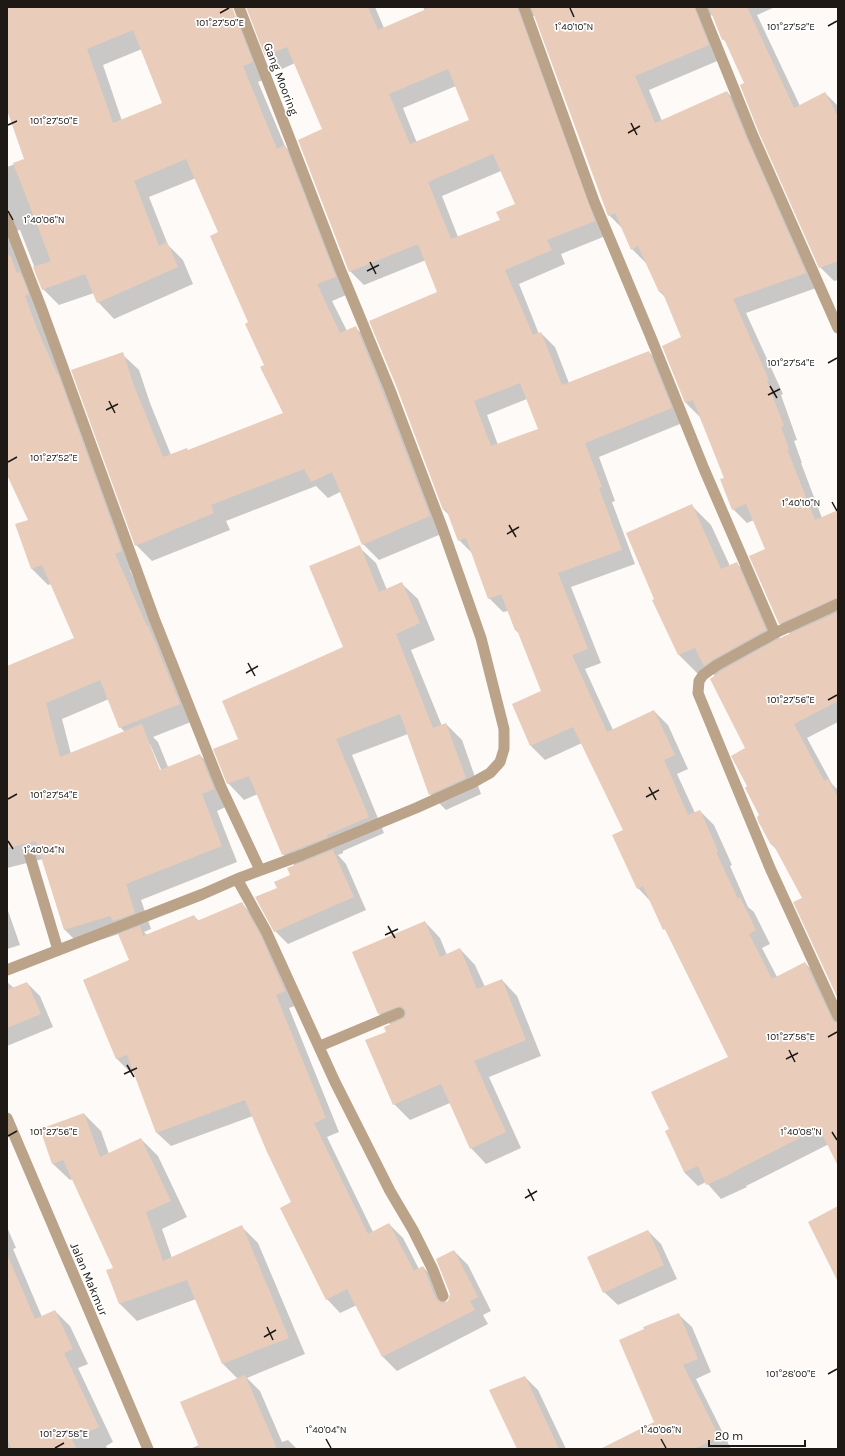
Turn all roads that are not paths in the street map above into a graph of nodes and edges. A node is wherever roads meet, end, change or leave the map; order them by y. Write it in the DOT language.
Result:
graph roads {
  1 [pos="239,7"];
  2 [pos="524,7"];
  3 [pos="701,7"];
  4 [pos="7,219"];
  5 [pos="838,328"];
  6 [pos="838,604"];
  7 [pos="775,633"];
  8 [pos="29,853"];
  9 [pos="260,870"];
  10 [pos="237,879"];
  11 [pos="58,950"];
  12 [pos="7,970"];
  13 [pos="399,1013"];
  14 [pos="838,1016"];
  15 [pos="320,1046"];
  16 [pos="7,1118"];
  17 [pos="443,1296"];
  18 [pos="148,1449"];
  1 -- 9 [label="street, Gang Mooring"];
  2 -- 7 [label="street"];
  3 -- 5 [label="street"];
  4 -- 9 [label="street"];
  6 -- 7 [label="street"];
  7 -- 14 [label="street"];
  8 -- 11 [label="street"];
  9 -- 10 [label="street, Gang Mooring"];
  10 -- 11 [label="street, Gang Mooring"];
  10 -- 15 [label="street"];
  11 -- 12 [label="street, Gang Mooring"];
  13 -- 15 [label="street"];
  15 -- 17 [label="street"];
  16 -- 18 [label="street, Jalan Makmur"];
}
